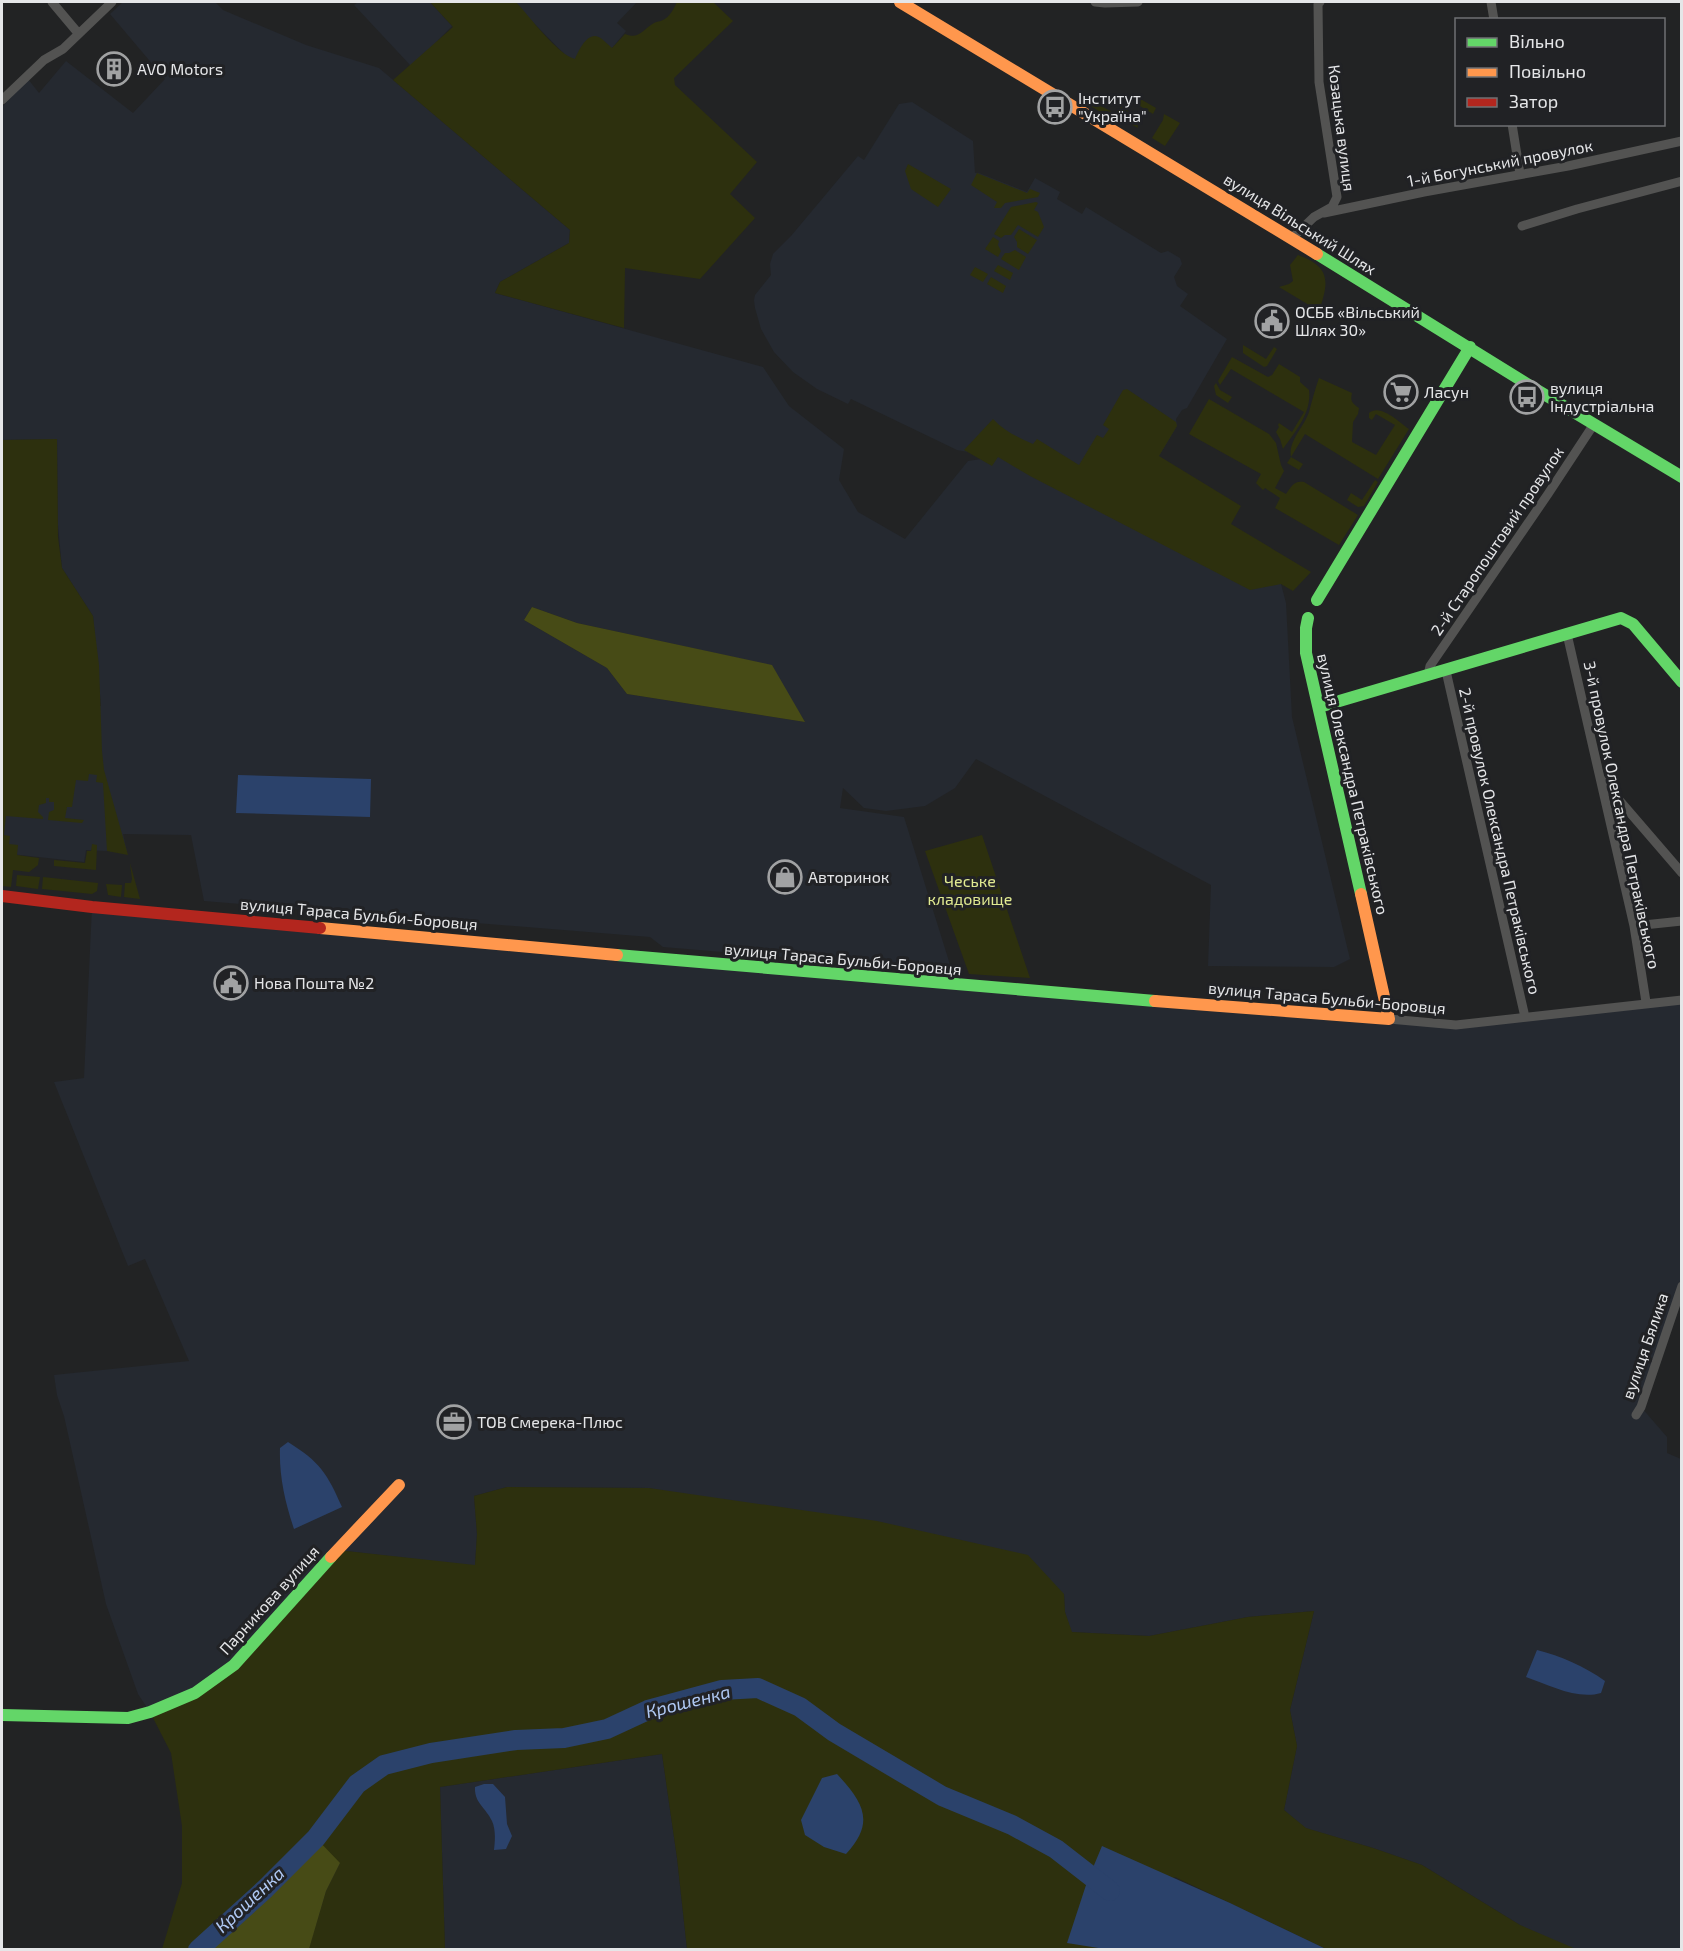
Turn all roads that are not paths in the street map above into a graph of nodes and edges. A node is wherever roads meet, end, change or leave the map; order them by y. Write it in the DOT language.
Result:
graph roads {
  1 [pos="52,2"];
  2 [pos="112,2"];
  3 [pos="900,2"];
  4 [pos="1095,2"];
  5 [pos="1138,2"];
  6 [pos="1320,2"];
  7 [pos="1491,2"];
  8 [pos="1494,18"];
  9 [pos="78,33"];
  10 [pos="2,100"];
  11 [pos="1512,126"];
  12 [pos="1682,141"];
  13 [pos="1520,174"];
  14 [pos="1682,181"];
  15 [pos="1324,213"];
  16 [pos="1522,226"];
  17 [pos="1292,238"];
  18 [pos="1470,347"];
  19 [pos="1594,424"];
  20 [pos="1682,477"];
  21 [pos="1317,600"];
  22 [pos="1308,618"];
  23 [pos="1567,634"];
  24 [pos="1446,671"];
  25 [pos="1428,676"];
  26 [pos="1682,682"];
  27 [pos="1319,707"];
  28 [pos="1599,778"];
  29 [pos="1682,873"];
  30 [pos="2,896"];
  31 [pos="1682,921"];
  32 [pos="1634,926"];
  33 [pos="1682,999"];
  34 [pos="1646,1002"];
  35 [pos="1525,1017"];
  36 [pos="1389,1019"];
  37 [pos="1682,1286"];
  38 [pos="1636,1415"];
  39 [pos="399,1485"];
  40 [pos="2,1715"];
  1 -- 9 [label="street"];
  2 -- 9 [label="street"];
  3 -- 17 [label="street, вулиця Вільський Шлях"];
  4 -- 5 [label="street"];
  6 -- 15 [label="street, Козацька вулиця"];
  7 -- 8 [label="street"];
  9 -- 10 [label="street"];
  11 -- 13 [label="street"];
  12 -- 13 [label="street, 1-й Богунський провулок"];
  13 -- 15 [label="street, 1-й Богунський провулок"];
  14 -- 16 [label="street"];
  15 -- 17 [label="street, Козацька вулиця"];
  17 -- 18 [label="street, вулиця Вільський Шлях"];
  18 -- 19 [label="street, вулиця Вільський Шлях"];
  18 -- 21 [label="street, вулиця Олександра Петраківського"];
  19 -- 20 [label="street, вулиця Вільський Шлях"];
  19 -- 25 [label="street, 2-й Старопоштовий провулок"];
  21 -- 22 [label="street, вулиця Олександра Петраківського"];
  22 -- 27 [label="street, вулиця Олександра Петраківського"];
  23 -- 24 [label="street"];
  23 -- 26 [label="street"];
  23 -- 28 [label="street, 3-й провулок Олександра Петраківського"];
  24 -- 25 [label="street"];
  24 -- 35 [label="street, 2-й провулок Олександра Петраківського"];
  25 -- 27 [label="street"];
  27 -- 36 [label="street, вулиця Олександра Петраківського"];
  28 -- 29 [label="street"];
  28 -- 32 [label="street, 3-й провулок Олександра Петраківського"];
  30 -- 36 [label="street, вулиця Тараса Бульби-Боровця"];
  31 -- 32 [label="street"];
  32 -- 34 [label="street, 3-й провулок Олександра Петраківського"];
  33 -- 34 [label="street, вулиця Тараса Бульби-Боровця"];
  34 -- 35 [label="street, вулиця Тараса Бульби-Боровця"];
  35 -- 36 [label="street, вулиця Тараса Бульби-Боровця"];
  37 -- 38 [label="street, вулиця Бялика"];
  39 -- 40 [label="street, Парникова вулиця"];
}
